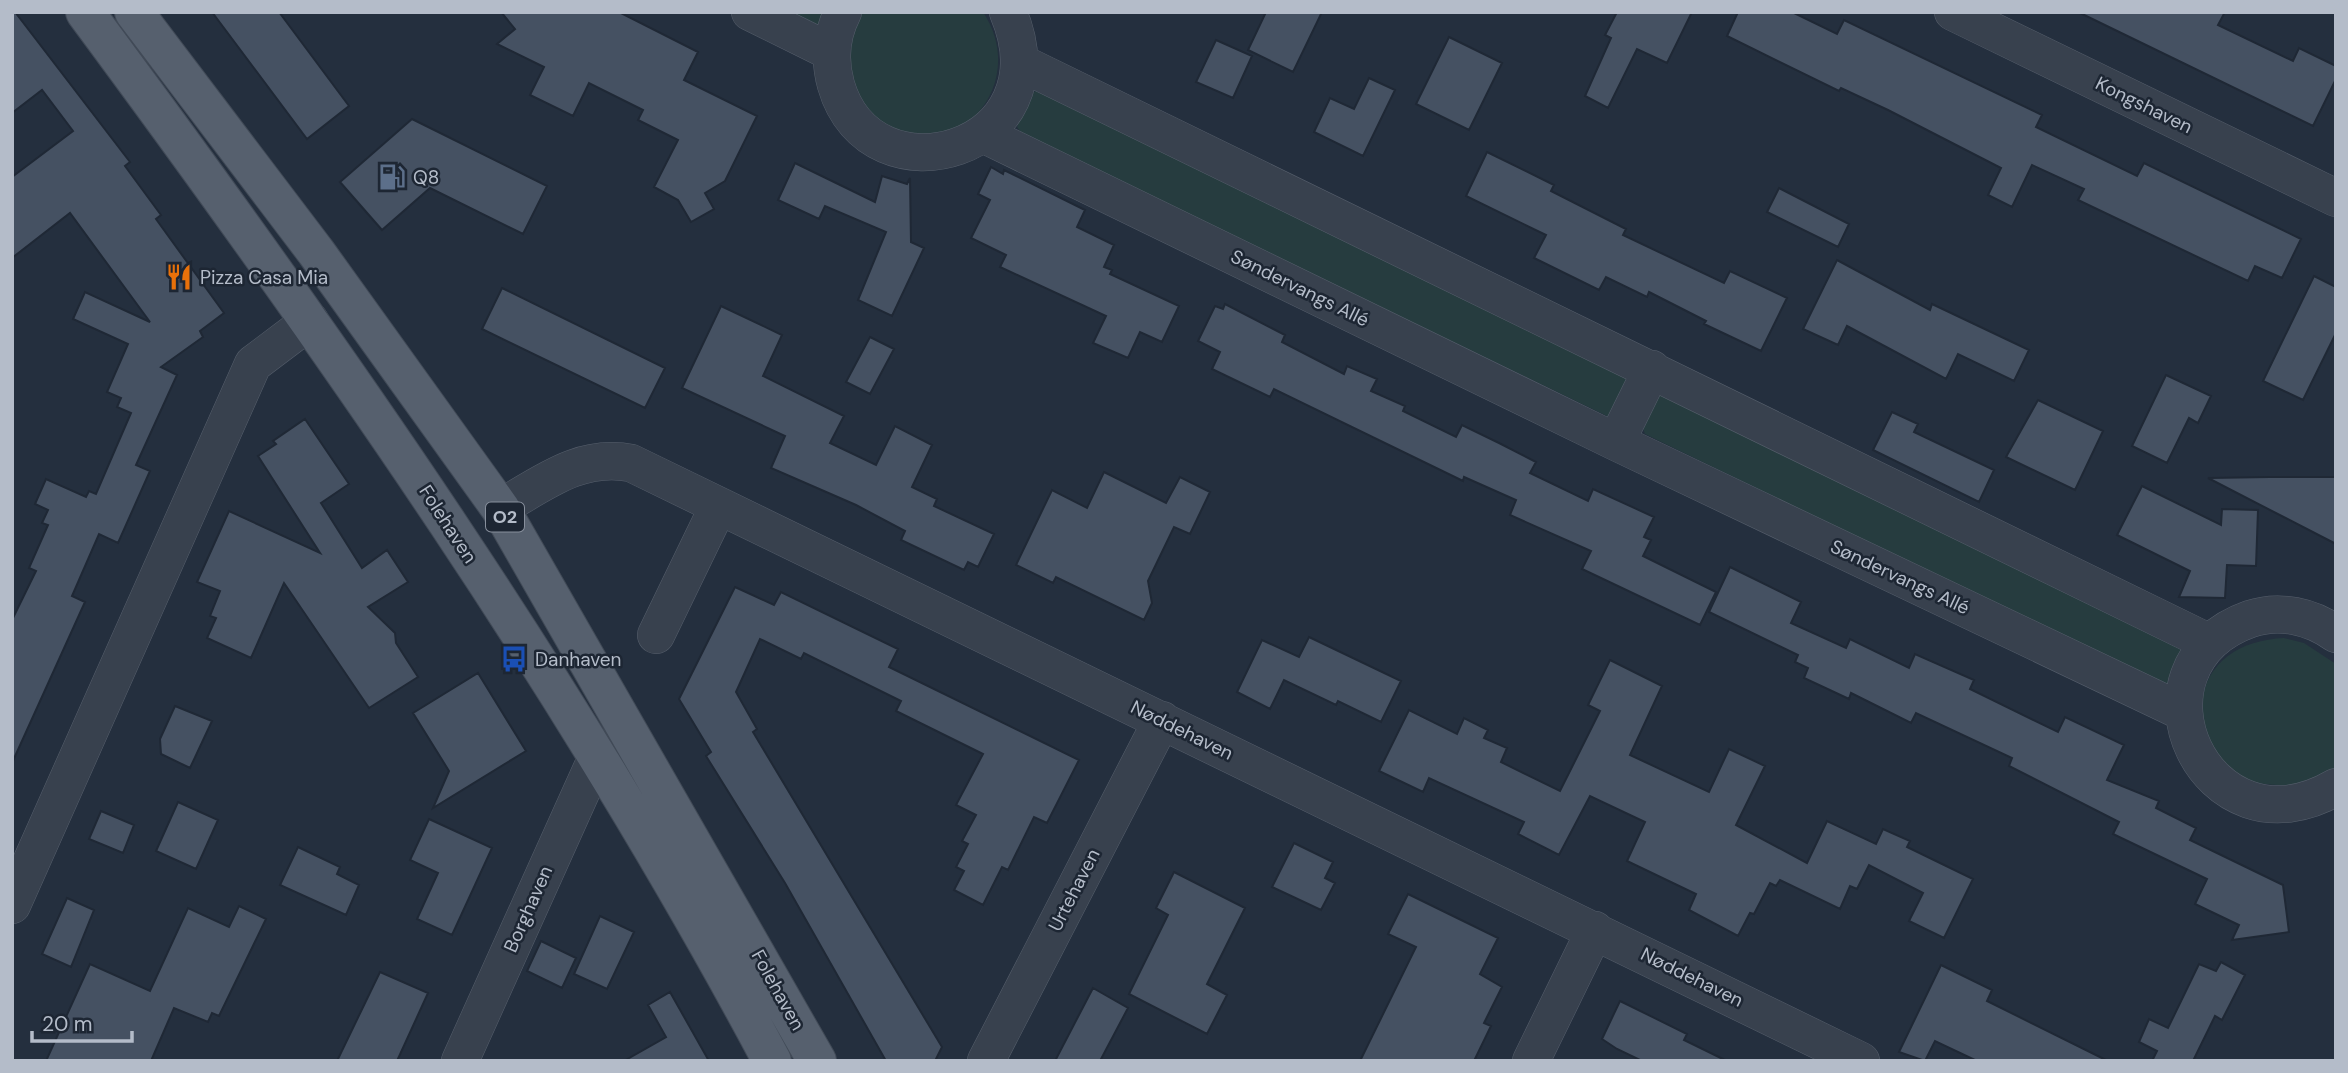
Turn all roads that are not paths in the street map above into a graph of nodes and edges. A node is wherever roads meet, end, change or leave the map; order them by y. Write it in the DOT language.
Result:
graph roads {
  1 [pos="85,12"];
  2 [pos="135,12"];
  3 [pos="750,12"];
  4 [pos="843,12"];
  5 [pos="1008,12"];
  6 [pos="1953,12"];
  7 [pos="831,52"];
  8 [pos="1021,63"];
  9 [pos="983,134"];
  10 [pos="2336,198"];
  11 [pos="310,321"];
  12 [pos="1652,369"];
  13 [pos="1616,442"];
  14 [pos="718,507"];
  15 [pos="500,508"];
  16 [pos="2336,634"];
  17 [pos="656,635"];
  18 [pos="2210,643"];
  19 [pos="2183,712"];
  20 [pos="1162,720"];
  21 [pos="597,757"];
  22 [pos="2336,787"];
  23 [pos="12,905"];
  24 [pos="1595,930"];
  25 [pos="460,1061"];
  26 [pos="772,1061"];
  27 [pos="817,1061"];
  28 [pos="986,1061"];
  29 [pos="1531,1061"];
  30 [pos="1861,1061"];
  1 -- 11 [label="main road, Folehaven / O2"];
  2 -- 15 [label="main road, Folehaven / O2"];
  3 -- 7 [label="street"];
  4 -- 7 [label="street"];
  5 -- 8 [label="street"];
  6 -- 10 [label="street, Kongshaven"];
  7 -- 9 [label="street"];
  8 -- 9 [label="street"];
  8 -- 12 [label="street"];
  9 -- 13 [label="street, Søndervangs Allé"];
  11 -- 21 [label="main road, Folehaven / O2"];
  11 -- 23 [label="street"];
  12 -- 13 [label="street"];
  12 -- 18 [label="street"];
  13 -- 19 [label="street, Søndervangs Allé"];
  14 -- 15 [label="street, Nøddehaven"];
  14 -- 17 [label="street"];
  14 -- 20 [label="street, Nøddehaven"];
  15 -- 27 [label="main road, Folehaven / O2"];
  16 -- 18 [label="street"];
  18 -- 19 [label="street"];
  19 -- 22 [label="street"];
  20 -- 24 [label="street, Nøddehaven"];
  20 -- 28 [label="street, Urtehaven"];
  21 -- 25 [label="street, Borghaven"];
  21 -- 26 [label="main road, Folehaven / O2"];
  24 -- 29 [label="street"];
  24 -- 30 [label="street, Nøddehaven"];
}
